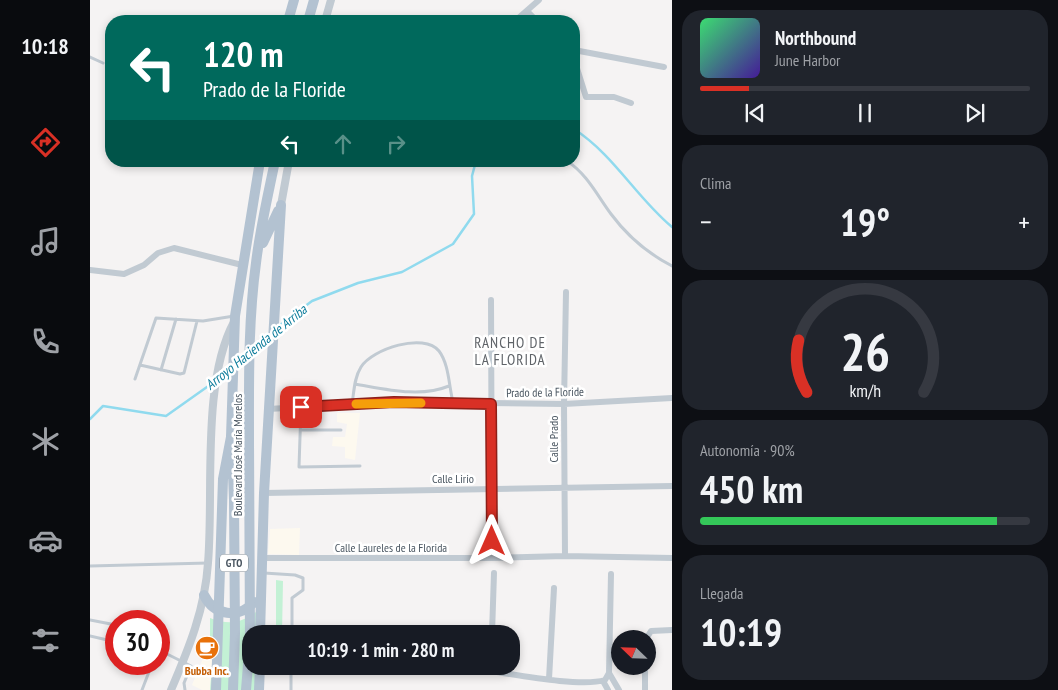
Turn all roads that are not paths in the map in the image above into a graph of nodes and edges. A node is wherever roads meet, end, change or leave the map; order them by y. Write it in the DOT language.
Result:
graph roads {
  1 [pos="294,0"];
  2 [pos="314,0"];
  3 [pos="332,0"];
  4 [pos="539,0"];
  5 [pos="527,11"];
  6 [pos="290,15"];
  7 [pos="310,15"];
  8 [pos="327,15"];
  9 [pos="522,15"];
  10 [pos="531,15"];
  11 [pos="580,51"];
  12 [pos="90,57"];
  13 [pos="103,63"];
  14 [pos="664,67"];
  15 [pos="580,78"];
  16 [pos="631,102"];
  17 [pos="259,167"];
  18 [pos="274,167"];
  19 [pos="288,167"];
  20 [pos="573,167"];
  21 [pos="281,205"];
  22 [pos="257,254"];
  23 [pos="242,265"];
  24 [pos="672,266"];
  25 [pos="90,270"];
  26 [pos="566,292"];
  27 [pos="491,300"];
  28 [pos="235,318"];
  29 [pos="176,319"];
  30 [pos="197,321"];
  31 [pos="140,365"];
  32 [pos="161,370"];
  33 [pos="135,379"];
  34 [pos="355,384"];
  35 [pos="449,386"];
  36 [pos="672,398"];
  37 [pos="453,403"];
  38 [pos="352,404"];
  39 [pos="491,404"];
  40 [pos="564,404"];
  41 [pos="301,407"];
  42 [pos="268,409"];
  43 [pos="301,430"];
  44 [pos="341,430"];
  45 [pos="231,437"];
  46 [pos="360,466"];
  47 [pos="672,486"];
  48 [pos="564,487"];
  49 [pos="492,490"];
  50 [pos="264,492"];
  51 [pos="565,556"];
  52 [pos="261,558"];
  53 [pos="492,558"];
  54 [pos="672,558"];
  55 [pos="208,562"];
  56 [pos="90,566"];
  57 [pos="260,573"];
  58 [pos="494,573"];
  59 [pos="611,574"];
  60 [pos="260,584"];
  61 [pos="554,588"];
  62 [pos="204,595"];
  63 [pos="90,620"];
  64 [pos="105,623"];
  65 [pos="260,625"];
  66 [pos="292,625"];
  67 [pos="492,625"];
  68 [pos="656,630"];
  69 [pos="672,630"];
  70 [pos="90,636"];
  71 [pos="105,639"];
  72 [pos="170,655"];
  73 [pos="183,662"];
  74 [pos="609,673"];
  75 [pos="148,675"];
  76 [pos="260,675"];
  77 [pos="291,675"];
  78 [pos="519,675"];
  79 [pos="645,675"];
  80 [pos="549,679"];
  81 [pos="603,681"];
  82 [pos="142,690"];
  83 [pos="171,690"];
  84 [pos="185,690"];
  85 [pos="216,690"];
  86 [pos="233,690"];
  87 [pos="246,690"];
  88 [pos="259,690"];
  89 [pos="291,690"];
  90 [pos="608,690"];
  91 [pos="619,690"];
  92 [pos="644,690"];
  1 -- 6 [label="main road"];
  2 -- 7 [label="main road"];
  3 -- 8 [label="street"];
  4 -- 5 [label="street"];
  5 -- 9 [label="street"];
  5 -- 10 [label="street"];
  11 -- 14 [label="street"];
  12 -- 13 [label="lane"];
  15 -- 16 [label="street"];
  17 -- 23 [label="main road, Boulevard José María Morelos / GTO"];
  18 -- 22 [label="main road, Boulevard José María Morelos / GTO"];
  19 -- 21 [label="street"];
  20 -- 24 [label="lane"];
  21 -- 22 [label="main road"];
  21 -- 42 [label="main road"];
  22 -- 87 [label="main road, Boulevard José María Morelos / GTO, bridge"];
  23 -- 25 [label="street"];
  23 -- 28 [label="main road, Boulevard José María Morelos / GTO"];
  26 -- 40 [label="street, Calle Prado"];
  27 -- 39 [label="street"];
  28 -- 30 [label="lane"];
  28 -- 45 [label="main road, Boulevard José María Morelos / GTO"];
  28 -- 55 [label="street, Boulevard José María Morelos"];
  29 -- 30 [label="lane"];
  29 -- 31 [label="lane"];
  29 -- 32 [label="lane"];
  30 -- 32 [label="lane"];
  31 -- 32 [label="lane"];
  31 -- 33 [label="lane"];
  34 -- 35 [label="lane"];
  34 -- 35 [label="lane"];
  34 -- 38 [label="lane"];
  35 -- 37 [label="lane"];
  36 -- 40 [label="street, Prado de la Floride"];
  37 -- 38 [label="street, Prado de la Floride"];
  37 -- 39 [label="street, Prado de la Floride"];
  38 -- 41 [label="street, Prado de la Floride"];
  39 -- 40 [label="street, Prado de la Floride"];
  39 -- 49 [label="street"];
  40 -- 48 [label="street, Calle Prado"];
  41 -- 42 [label="street, Prado de la Floride"];
  41 -- 43 [label="lane"];
  42 -- 50 [label="main road"];
  43 -- 44 [label="lane"];
  43 -- 46 [label="lane"];
  45 -- 85 [label="main road, bridge"];
  45 -- 86 [label="main road, Boulevard José María Morelos / GTO, bridge"];
  47 -- 48 [label="street, Calle Lirio"];
  48 -- 49 [label="street, Calle Lirio"];
  48 -- 51 [label="street, Calle Prado"];
  49 -- 50 [label="street, Calle Lirio"];
  49 -- 53 [label="street"];
  50 -- 52 [label="main road"];
  51 -- 53 [label="street, Calle Laureles de la Florida"];
  51 -- 54 [label="street, Calle Laureles de la Florida"];
  52 -- 53 [label="street, Calle Laureles de la Florida"];
  52 -- 57 [label="main road"];
  55 -- 56 [label="lane"];
  55 -- 62 [label="street, Boulevard José María Morelos"];
  57 -- 60 [label="main road"];
  57 -- 66 [label="lane"];
  58 -- 67 [label="street"];
  59 -- 74 [label="street"];
  60 -- 62 [label="main road"];
  60 -- 65 [label="main road"];
  61 -- 80 [label="street"];
  62 -- 73 [label="street, Boulevard José María Morelos"];
  63 -- 64 [label="lane"];
  68 -- 69 [label="street"];
  70 -- 71 [label="lane"];
  72 -- 73 [label="lane"];
  73 -- 83 [label="street, Boulevard José María Morelos"];
  73 -- 84 [label="lane"];
  74 -- 81 [label="street"];
  74 -- 91 [label="street"];
  75 -- 82 [label="lane"];
  76 -- 88 [label="main road"];
  77 -- 89 [label="lane"];
  78 -- 80 [label="street"];
  79 -- 92 [label="street"];
  80 -- 81 [label="street"];
  81 -- 90 [label="street"];
}
